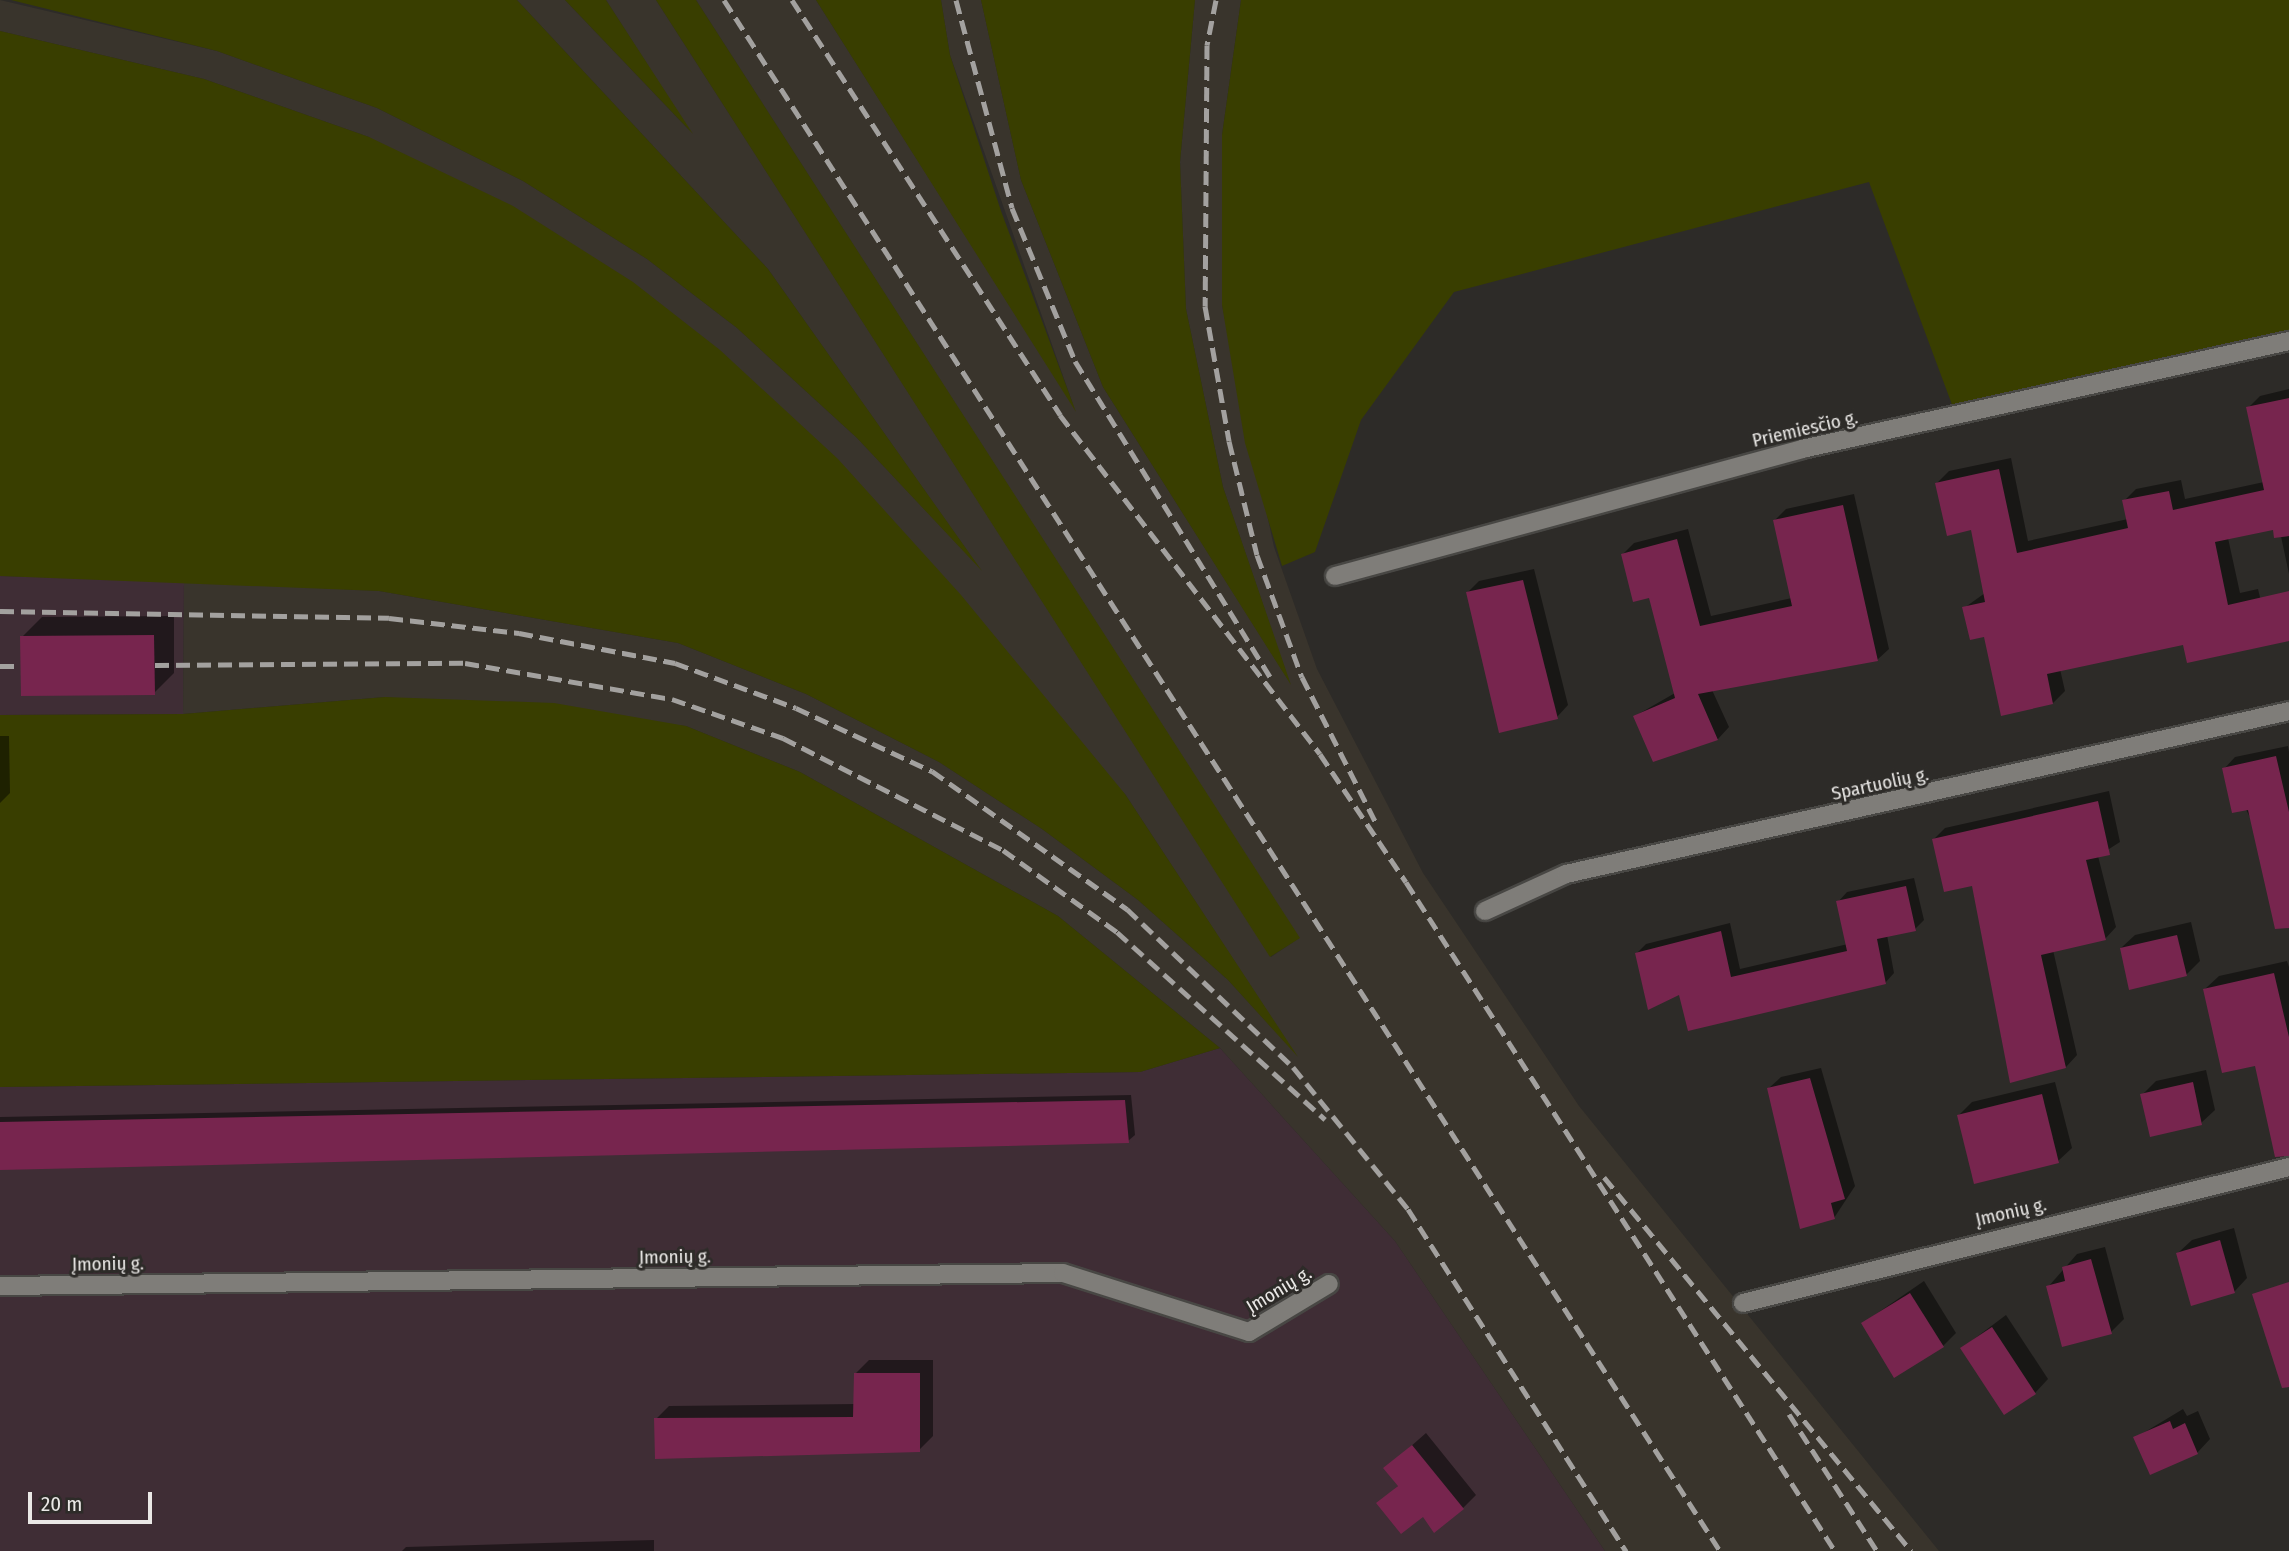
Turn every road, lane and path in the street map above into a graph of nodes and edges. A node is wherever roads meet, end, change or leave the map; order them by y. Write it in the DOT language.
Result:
graph roads {
  1 [pos="2289,341"];
  2 [pos="1335,576"];
  3 [pos="2289,710"];
  4 [pos="1485,911"];
  5 [pos="2289,1167"];
  6 [pos="1329,1284"];
  7 [pos="0,1286"];
  8 [pos="1743,1303"];
  1 -- 2 [label="street, Priemiesčio g."];
  3 -- 4 [label="street, Spartuolių g."];
  5 -- 8 [label="street, Įmonių g."];
  6 -- 7 [label="street, Įmonių g."];
}
